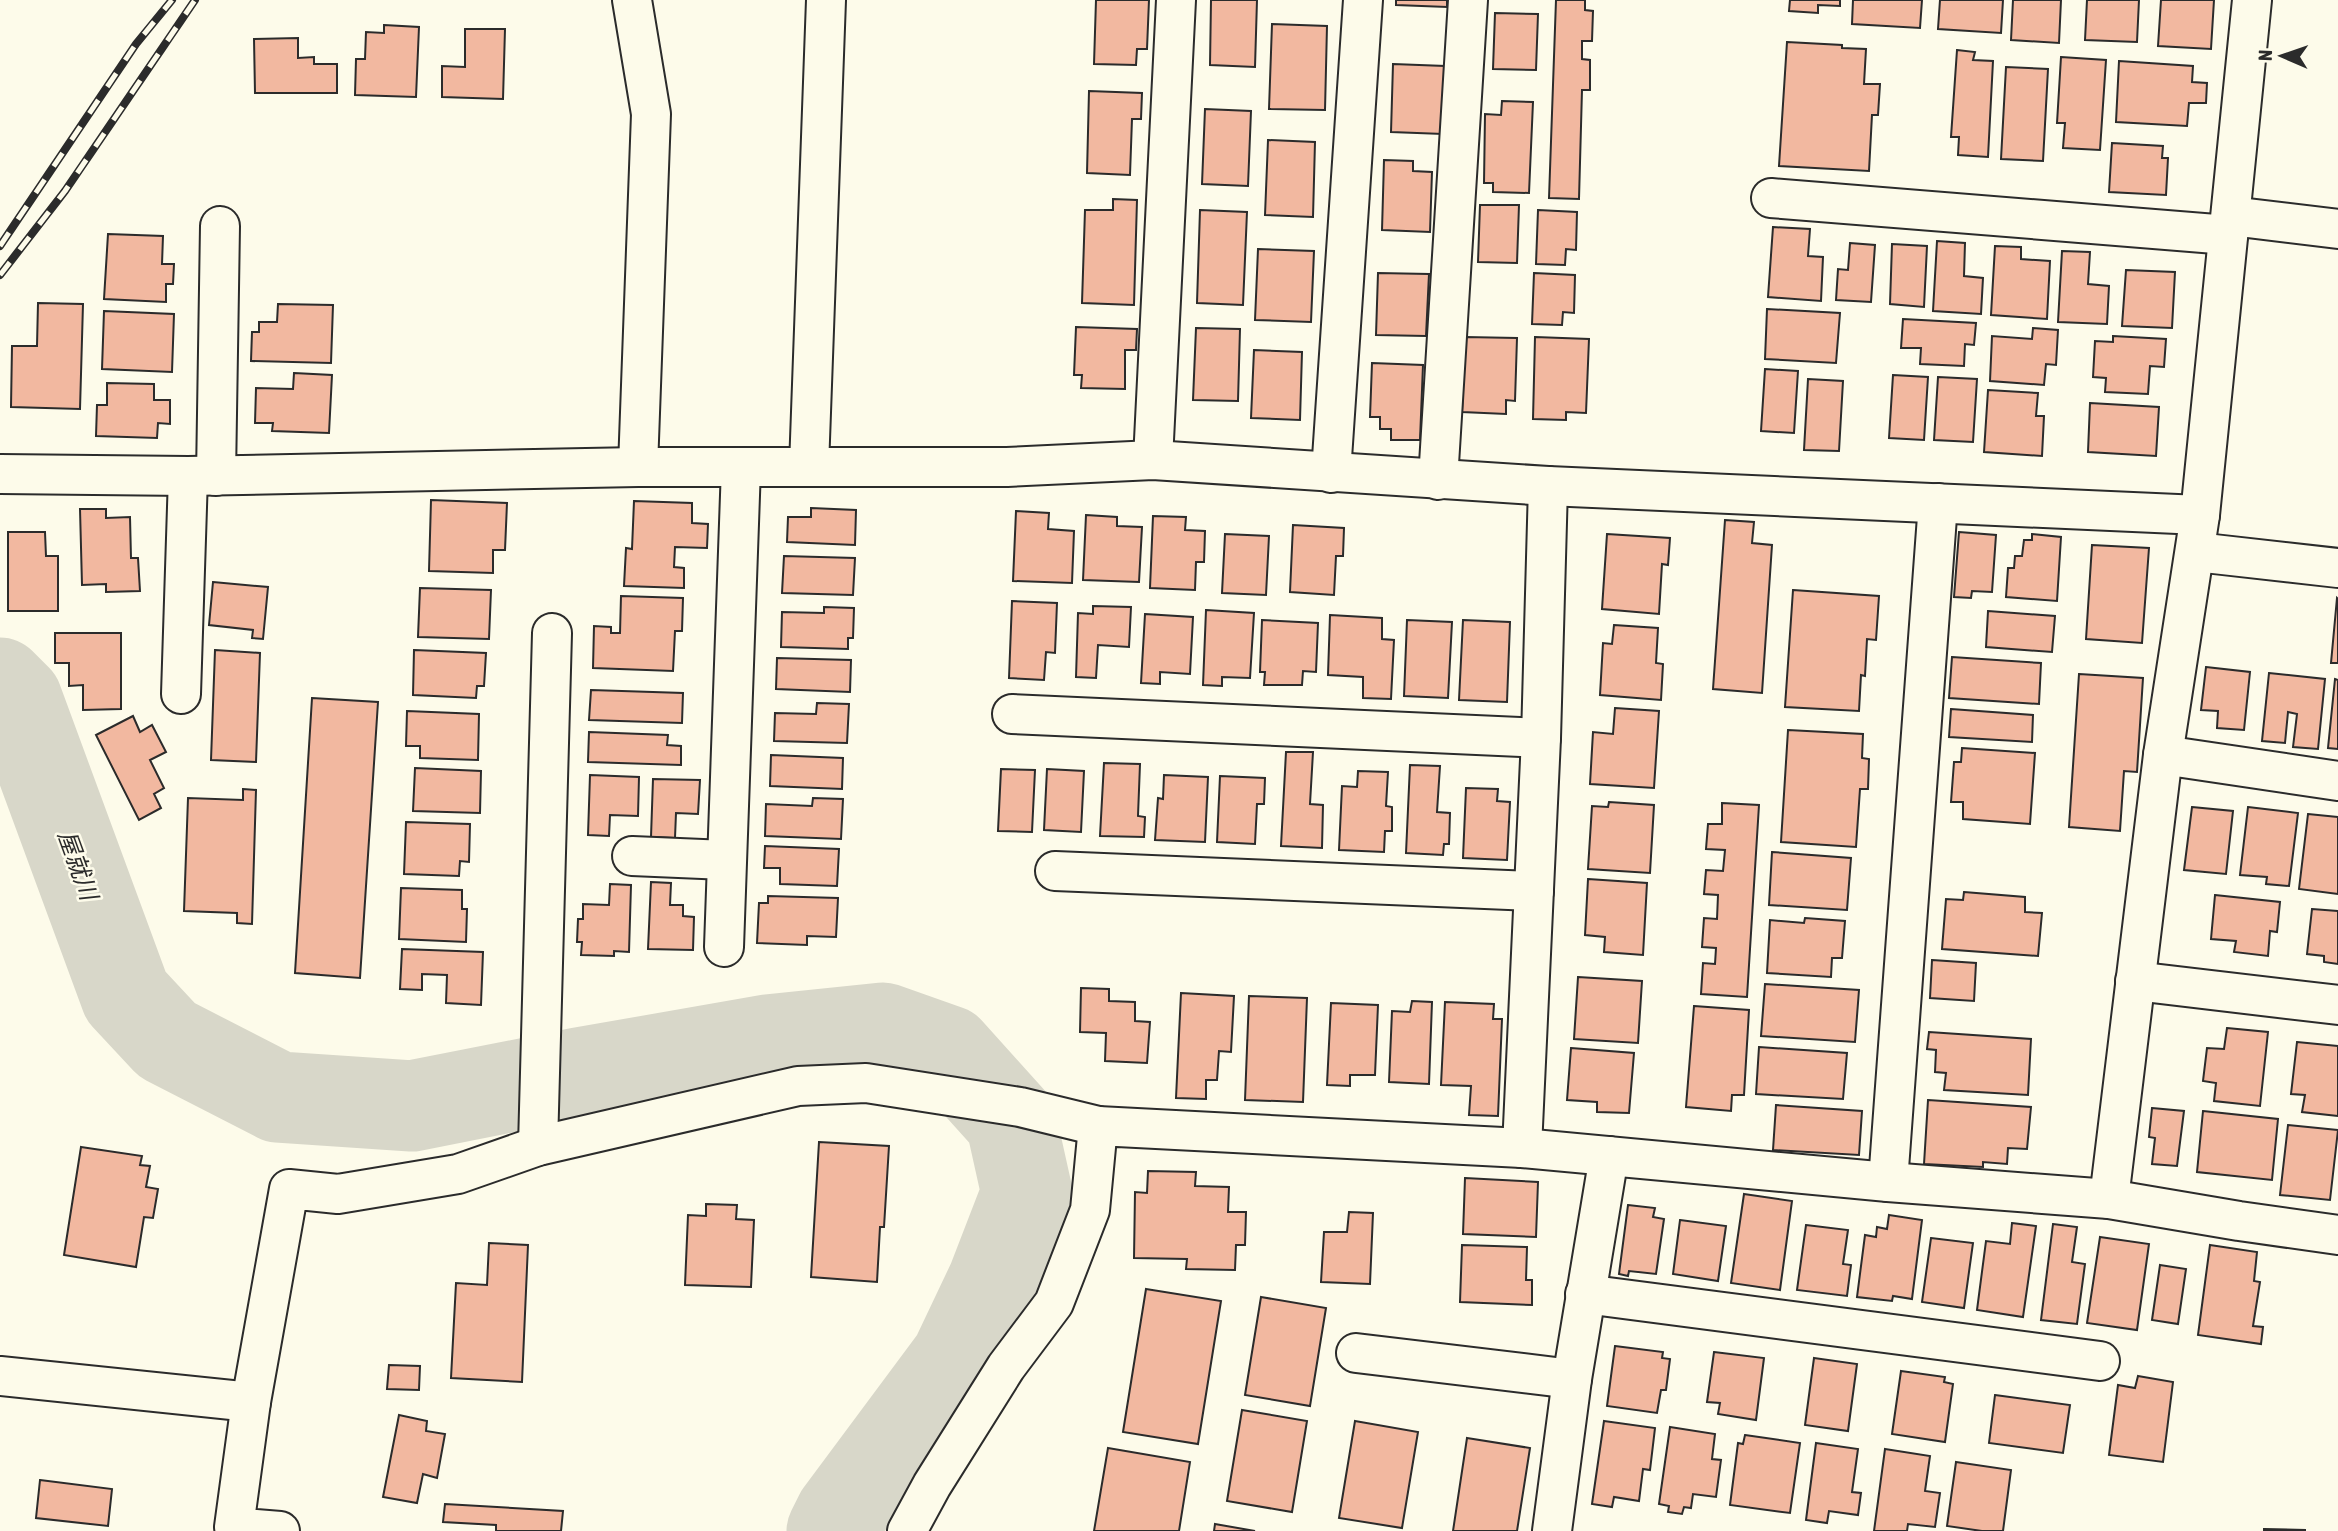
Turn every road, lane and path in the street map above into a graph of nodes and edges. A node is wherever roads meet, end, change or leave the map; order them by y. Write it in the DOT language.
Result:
graph roads {
  1 [pos="632,0"];
  2 [pos="825,0"];
  3 [pos="1176,0"];
  4 [pos="1363,0"];
  5 [pos="1468,0"];
  6 [pos="2252,0"];
  7 [pos="1771,198"];
  8 [pos="2230,225"];
  9 [pos="220,226"];
  10 [pos="2338,229"];
  11 [pos="1153,460"];
  12 [pos="638,467"];
  13 [pos="741,467"];
  14 [pos="809,467"];
  15 [pos="1331,473"];
  16 [pos="0,474"];
  17 [pos="202,476"];
  18 [pos="1438,480"];
  19 [pos="1548,486"];
  20 [pos="1938,503"];
  21 [pos="2198,534"];
  22 [pos="2338,568"];
  23 [pos="552,633"];
  24 [pos="181,694"];
  25 [pos="1012,714"];
  26 [pos="1541,738"];
  27 [pos="2162,755"];
  28 [pos="2338,781"];
  29 [pos="632,856"];
  30 [pos="726,860"];
  31 [pos="1055,871"];
  32 [pos="1534,891"];
  33 [pos="724,947"];
  34 [pos="2135,981"];
  35 [pos="2338,1005"];
  36 [pos="1098,1126"];
  37 [pos="538,1146"];
  38 [pos="1522,1148"];
  39 [pos="1609,1156"];
  40 [pos="1888,1182"];
  41 [pos="2109,1199"];
  42 [pos="2338,1235"];
  43 [pos="1586,1294"];
  44 [pos="1356,1353"];
  45 [pos="2100,1360"];
  46 [pos="0,1376"];
  47 [pos="1572,1380"];
  48 [pos="251,1402"];
  49 [pos="280,1531"];
  50 [pos="907,1531"];
  51 [pos="1552,1531"];
  1 -- 12 [label="street"];
  2 -- 14 [label="street"];
  3 -- 11 [label="street"];
  4 -- 15 [label="street"];
  5 -- 18 [label="street"];
  6 -- 8 [label="street"];
  7 -- 8 [label="street"];
  8 -- 10 [label="street"];
  8 -- 21 [label="street"];
  9 -- 17 [label="street"];
  11 -- 14 [label="street"];
  11 -- 15 [label="street"];
  12 -- 13 [label="street"];
  12 -- 17 [label="street"];
  13 -- 14 [label="street"];
  13 -- 30 [label="street"];
  15 -- 18 [label="street"];
  16 -- 17 [label="street"];
  17 -- 24 [label="street"];
  18 -- 19 [label="street"];
  19 -- 20 [label="street"];
  19 -- 26 [label="street"];
  20 -- 21 [label="street"];
  20 -- 40 [label="street"];
  21 -- 22 [label="street"];
  21 -- 27 [label="street"];
  23 -- 37 [label="street"];
  25 -- 26 [label="street"];
  26 -- 32 [label="street"];
  27 -- 28 [label="street"];
  27 -- 34 [label="street"];
  29 -- 30 [label="street"];
  30 -- 33 [label="street"];
  31 -- 32 [label="street"];
  32 -- 38 [label="street"];
  34 -- 35 [label="street"];
  34 -- 41 [label="street"];
  36 -- 37 [label="street"];
  36 -- 38 [label="street"];
  36 -- 50 [label="street"];
  37 -- 48 [label="street"];
  38 -- 39 [label="street"];
  39 -- 40 [label="street"];
  39 -- 43 [label="street"];
  40 -- 41 [label="street"];
  41 -- 42 [label="street"];
  43 -- 45 [label="street"];
  43 -- 47 [label="street"];
  44 -- 47 [label="street"];
  46 -- 48 [label="street"];
  47 -- 51 [label="street"];
  48 -- 49 [label="street"];
}
